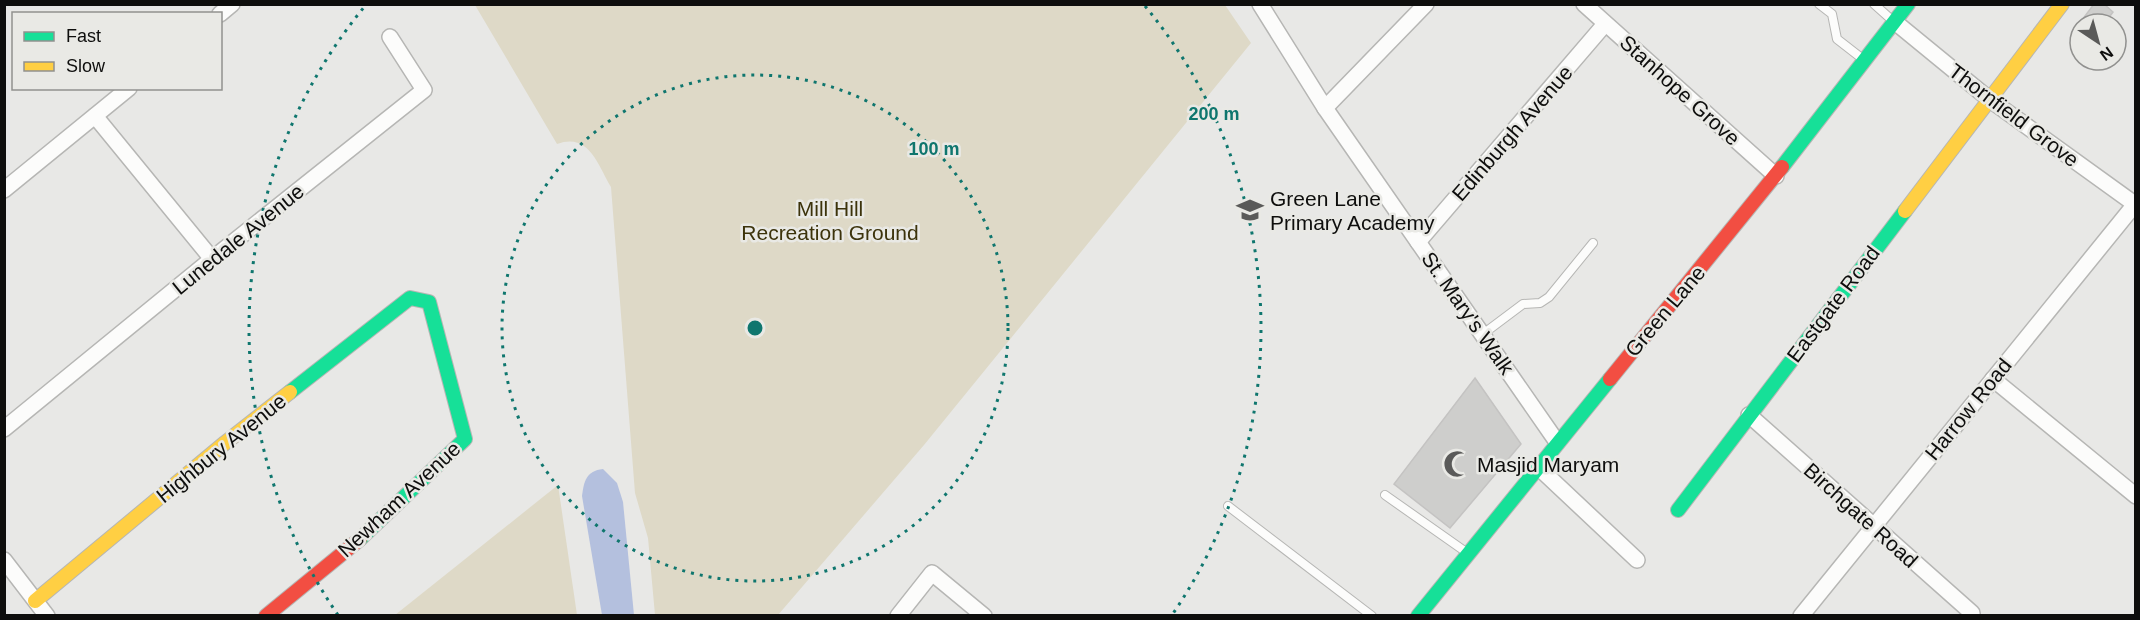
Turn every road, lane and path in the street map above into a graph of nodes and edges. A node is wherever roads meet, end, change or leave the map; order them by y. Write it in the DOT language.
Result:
graph roads {
  1 [pos="1260,4"];
  2 [pos="1426,4"];
  3 [pos="1584,4"];
  4 [pos="1819,4"];
  5 [pos="1874,4"];
  6 [pos="1908,4"];
  7 [pos="2062,4"];
  8 [pos="1895,22"];
  9 [pos="1605,24"];
  10 [pos="390,37"];
  11 [pos="1865,61"];
  12 [pos="127,90"];
  13 [pos="1989,99"];
  14 [pos="1325,108"];
  15 [pos="95,116"];
  16 [pos="1776,176"];
  17 [pos="4,190"];
  18 [pos="2135,204"];
  19 [pos="1418,242"];
  20 [pos="1593,243"];
  21 [pos="212,259"];
  22 [pos="410,298"];
  23 [pos="1483,334"];
  24 [pos="1993,379"];
  25 [pos="1749,415"];
  26 [pos="4,429"];
  27 [pos="1557,442"];
  28 [pos="1538,466"];
  29 [pos="1385,495"];
  30 [pos="2136,496"];
  31 [pos="1228,506"];
  32 [pos="1678,510"];
  33 [pos="1873,527"];
  34 [pos="1468,553"];
  35 [pos="4,560"];
  36 [pos="1637,560"];
  37 [pos="35,601"];
  38 [pos="46,615"];
  39 [pos="266,615"];
  40 [pos="898,615"];
  41 [pos="984,615"];
  42 [pos="1372,615"];
  43 [pos="1418,615"];
  44 [pos="1801,615"];
  45 [pos="1972,615"];
  1 -- 14 [label="street, St. Mary's Walk"];
  2 -- 14 [label="street"];
  3 -- 9 [label="street, Stanhope Grove"];
  4 -- 11 [label="lane"];
  5 -- 8 [label="lane"];
  6 -- 8 [label="street, Green Lane"];
  7 -- 13 [label="street, Eastgate Road"];
  8 -- 11 [label="street, Green Lane"];
  8 -- 13 [label="street, Thornfield Grove"];
  9 -- 16 [label="street, Stanhope Grove"];
  9 -- 19 [label="street, Edinburgh Avenue"];
  10 -- 21 [label="street, Lunedale Avenue"];
  11 -- 16 [label="street, Green Lane"];
  12 -- 15 [label="street"];
  13 -- 18 [label="street, Thornfield Grove"];
  13 -- 25 [label="street, Eastgate Road"];
  14 -- 19 [label="street, St. Mary's Walk"];
  15 -- 17 [label="street"];
  15 -- 21 [label="street"];
  16 -- 27 [label="street, Green Lane"];
  18 -- 24 [label="street, Harrow Road"];
  19 -- 23 [label="street, St. Mary's Walk"];
  20 -- 23 [label="lane"];
  21 -- 26 [label="street, Lunedale Avenue"];
  22 -- 37 [label="street, Highbury Avenue"];
  22 -- 39 [label="street, Newham Avenue"];
  23 -- 27 [label="street, St. Mary's Walk"];
  24 -- 30 [label="street"];
  24 -- 33 [label="street, Harrow Road"];
  25 -- 32 [label="street, Eastgate Road"];
  25 -- 33 [label="street, Birchgate Road"];
  27 -- 28 [label="street, Green Lane"];
  28 -- 34 [label="street, Green Lane"];
  28 -- 36 [label="street"];
  29 -- 34 [label="lane"];
  31 -- 42 [label="lane"];
  33 -- 44 [label="street, Harrow Road"];
  33 -- 45 [label="street, Birchgate Road"];
  34 -- 43 [label="street, Green Lane"];
  35 -- 37 [label="street"];
  37 -- 38 [label="street"];
  40 -- 41 [label="street"];
}
